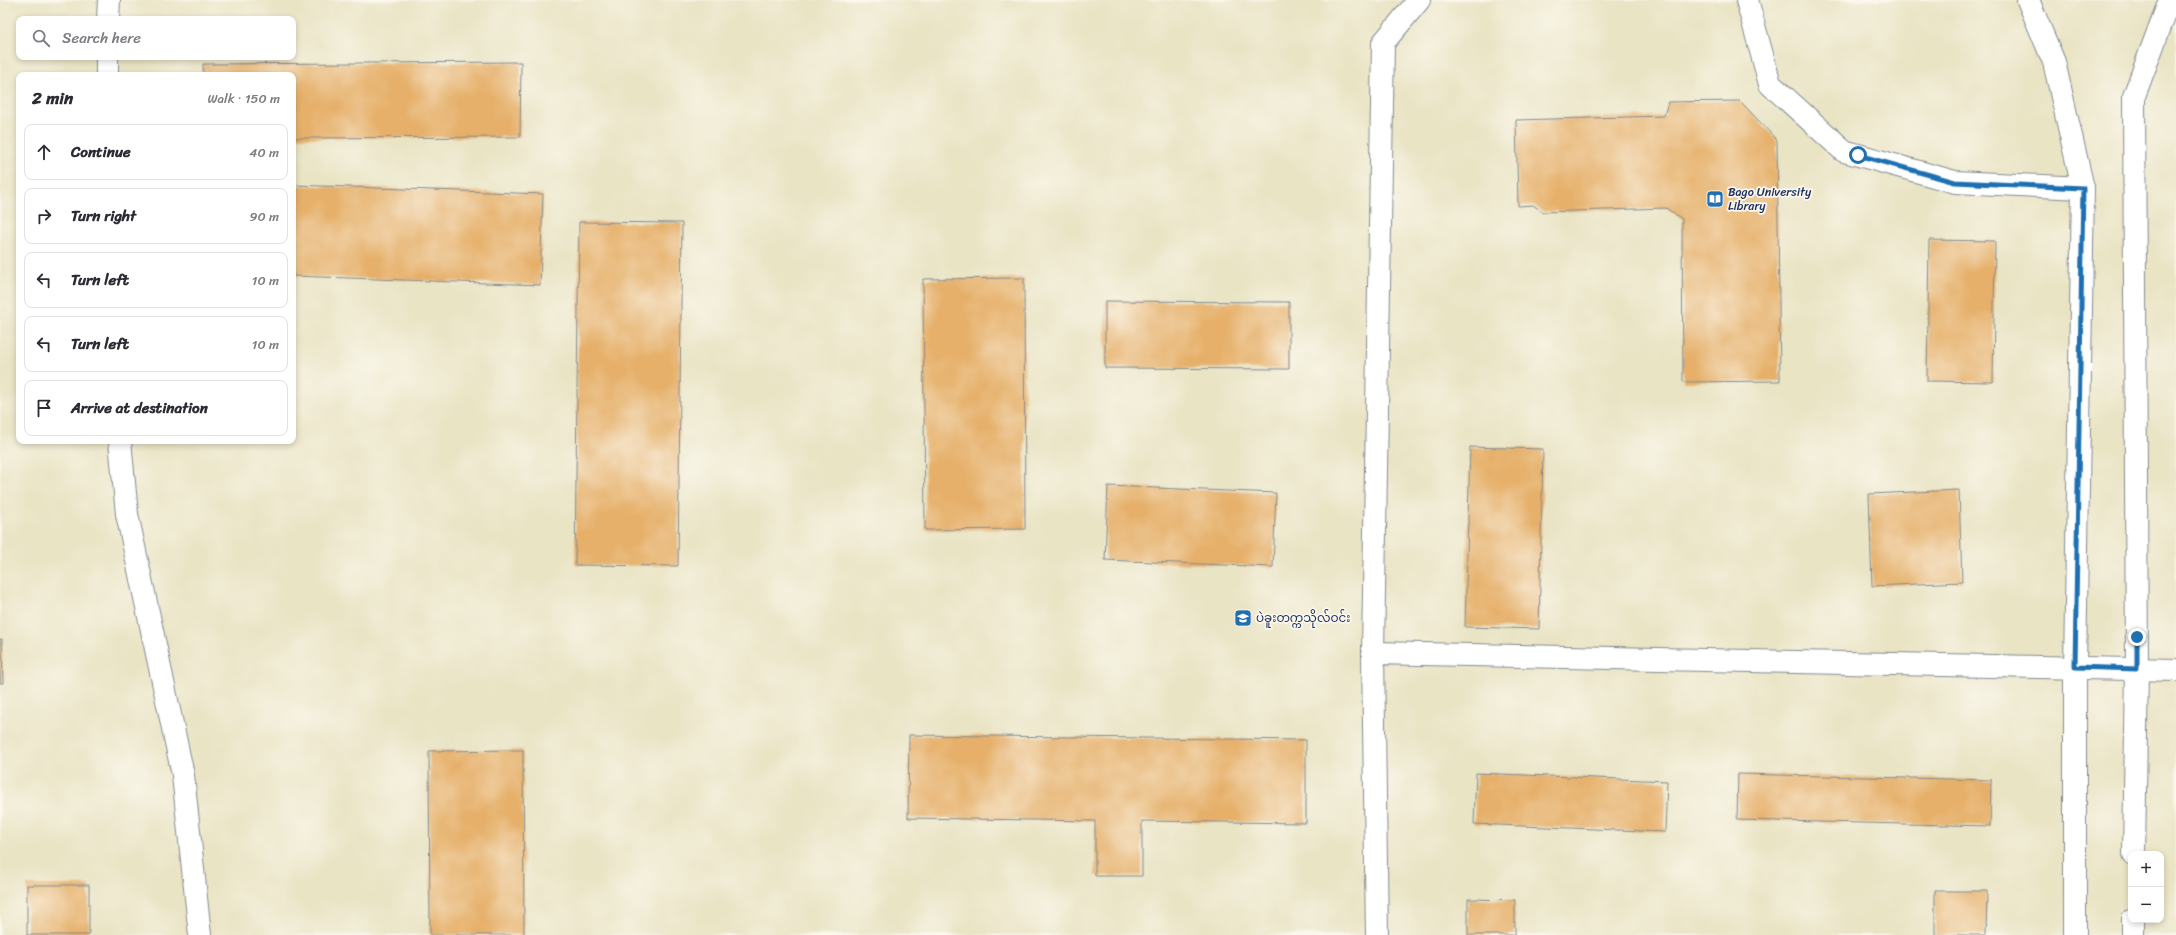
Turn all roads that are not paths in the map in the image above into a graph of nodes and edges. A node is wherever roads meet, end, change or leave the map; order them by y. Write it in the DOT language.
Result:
graph roads {
  1 [pos="109,0"];
  2 [pos="1419,0"];
  3 [pos="1747,0"];
  4 [pos="2028,0"];
  5 [pos="2170,0"];
  6 [pos="108,16"];
  7 [pos="107,60"];
  8 [pos="107,72"];
  9 [pos="2083,188"];
  10 [pos="120,444"];
  11 [pos="1373,653"];
  12 [pos="2075,667"];
  13 [pos="2137,669"];
  14 [pos="2176,670"];
  15 [pos="2134,851"];
  16 [pos="2133,923"];
  17 [pos="200,935"];
  18 [pos="1377,935"];
  19 [pos="2075,935"];
  20 [pos="2133,935"];
  1 -- 6 [label="street"];
  2 -- 11 [label="street"];
  3 -- 9 [label="street"];
  4 -- 9 [label="street"];
  5 -- 13 [label="street"];
  7 -- 8 [label="street"];
  9 -- 12 [label="street"];
  10 -- 17 [label="street"];
  11 -- 12 [label="street"];
  11 -- 18 [label="street"];
  12 -- 13 [label="street"];
  12 -- 19 [label="street"];
  13 -- 14 [label="street"];
  13 -- 15 [label="street"];
  16 -- 20 [label="street"];
}
